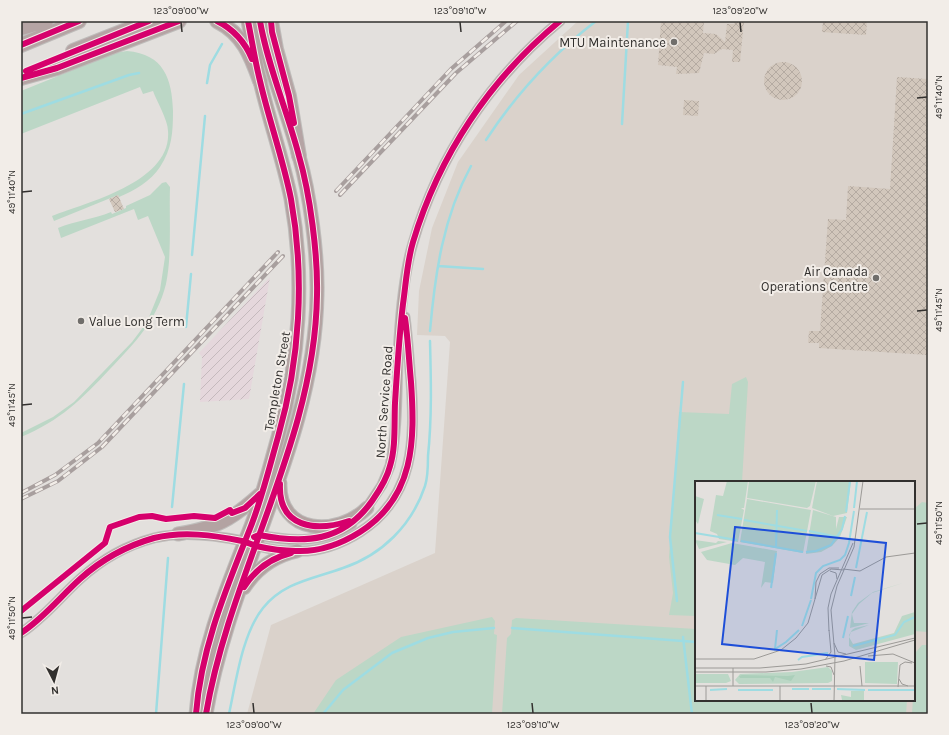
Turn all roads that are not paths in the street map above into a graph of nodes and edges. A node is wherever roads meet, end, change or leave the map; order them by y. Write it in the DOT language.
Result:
graph roads {
  1 [pos="46,21"];
  2 [pos="78,21"];
  3 [pos="149,21"];
  4 [pos="179,21"];
  5 [pos="217,21"];
  6 [pos="248,21"];
  7 [pos="260,21"];
  8 [pos="271,21"];
  9 [pos="560,21"];
  10 [pos="21,28"];
  11 [pos="21,45"];
  12 [pos="21,73"];
  13 [pos="21,78"];
  14 [pos="260,81"];
  15 [pos="300,156"];
  16 [pos="403,302"];
  17 [pos="280,475"];
  18 [pos="260,494"];
  19 [pos="367,508"];
  20 [pos="178,534"];
  21 [pos="253,541"];
  22 [pos="297,551"];
  23 [pos="232,613"];
  24 [pos="21,633"];
  25 [pos="196,714"];
  26 [pos="206,714"];
  1 -- 10 [label="main road"];
  2 -- 11 [label="main road"];
  3 -- 12 [label="main road"];
  4 -- 13 [label="main road"];
  5 -- 14 [label="main road"];
  6 -- 14 [label="street, Templeton Street"];
  7 -- 15 [label="street, Templeton Street"];
  8 -- 15 [label="main road"];
  9 -- 16 [label="street, North Service Road"];
  14 -- 18 [label="street, Templeton Street"];
  15 -- 17 [label="street, Templeton Street"];
  16 -- 19 [label="street, North Service Road"];
  16 -- 22 [label="street, North Service Road"];
  17 -- 19 [label="street"];
  17 -- 21 [label="street, Templeton Street"];
  18 -- 20 [label="street"];
  18 -- 21 [label="street, Templeton Street"];
  19 -- 21 [label="street, North Service Road"];
  20 -- 21 [label="street"];
  20 -- 24 [label="street"];
  21 -- 22 [label="street, North Service Road"];
  21 -- 23 [label="street, Templeton Street"];
  21 -- 25 [label="street, Templeton Street"];
  22 -- 23 [label="street"];
  23 -- 26 [label="street, Templeton Street"];
}
